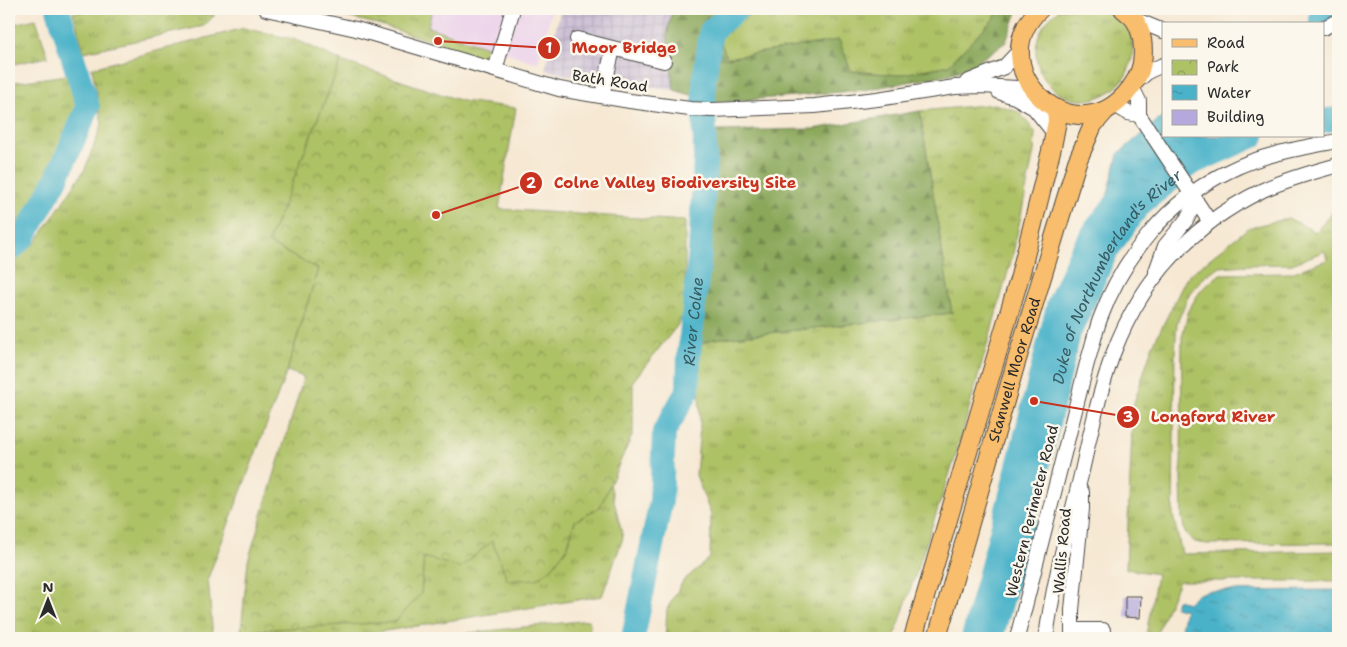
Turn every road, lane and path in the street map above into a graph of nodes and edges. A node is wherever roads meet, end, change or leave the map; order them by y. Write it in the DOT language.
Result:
graph roads {
  1 [pos="266,9"];
  2 [pos="513,9"];
  3 [pos="1039,9"];
  4 [pos="1128,14"];
  5 [pos="1162,31"];
  6 [pos="576,38"];
  7 [pos="613,49"];
  8 [pos="1020,50"];
  9 [pos="664,61"];
  10 [pos="1162,65"];
  11 [pos="495,70"];
  12 [pos="1133,85"];
  13 [pos="981,86"];
  14 [pos="955,88"];
  15 [pos="602,96"];
  16 [pos="1037,96"];
  17 [pos="1111,107"];
  18 [pos="1056,109"];
  19 [pos="1140,116"];
  20 [pos="1054,133"];
  21 [pos="1338,141"];
  22 [pos="1338,165"];
  23 [pos="1191,193"];
  24 [pos="1210,222"];
  25 [pos="1152,281"];
  26 [pos="1083,466"];
  27 [pos="1103,630"];
  28 [pos="1072,634"];
  29 [pos="913,638"];
  30 [pos="938,638"];
  31 [pos="1017,638"];
  32 [pos="1046,638"];
  1 -- 11 [label="street, Bath Road"];
  2 -- 11 [label="street"];
  3 -- 8 [label="main road"];
  4 -- 5 [label="street"];
  4 -- 12 [label="main road"];
  6 -- 7 [label="street"];
  7 -- 9 [label="street"];
  7 -- 15 [label="street"];
  8 -- 14 [label="street"];
  8 -- 16 [label="main road"];
  10 -- 12 [label="street"];
  11 -- 15 [label="street, Bath Road"];
  12 -- 17 [label="main road, Stanwell Moor Road"];
  12 -- 19 [label="street"];
  13 -- 14 [label="street"];
  13 -- 16 [label="street"];
  13 -- 20 [label="street"];
  14 -- 15 [label="street, Bath Road"];
  16 -- 18 [label="main road"];
  17 -- 18 [label="main road"];
  17 -- 19 [label="street"];
  17 -- 30 [label="main road, Stanwell Moor Road"];
  18 -- 20 [label="main road, Stanwell Moor Road"];
  19 -- 23 [label="street"];
  20 -- 29 [label="main road, Stanwell Moor Road"];
  21 -- 23 [label="street, Western Perimeter Road"];
  22 -- 24 [label="street"];
  23 -- 24 [label="street"];
  23 -- 25 [label="street"];
  23 -- 31 [label="street, Western Perimeter Road"];
  24 -- 25 [label="street"];
  25 -- 26 [label="street"];
  26 -- 28 [label="street, Wallis Road"];
  26 -- 32 [label="street"];
  27 -- 28 [label="street"];
}
